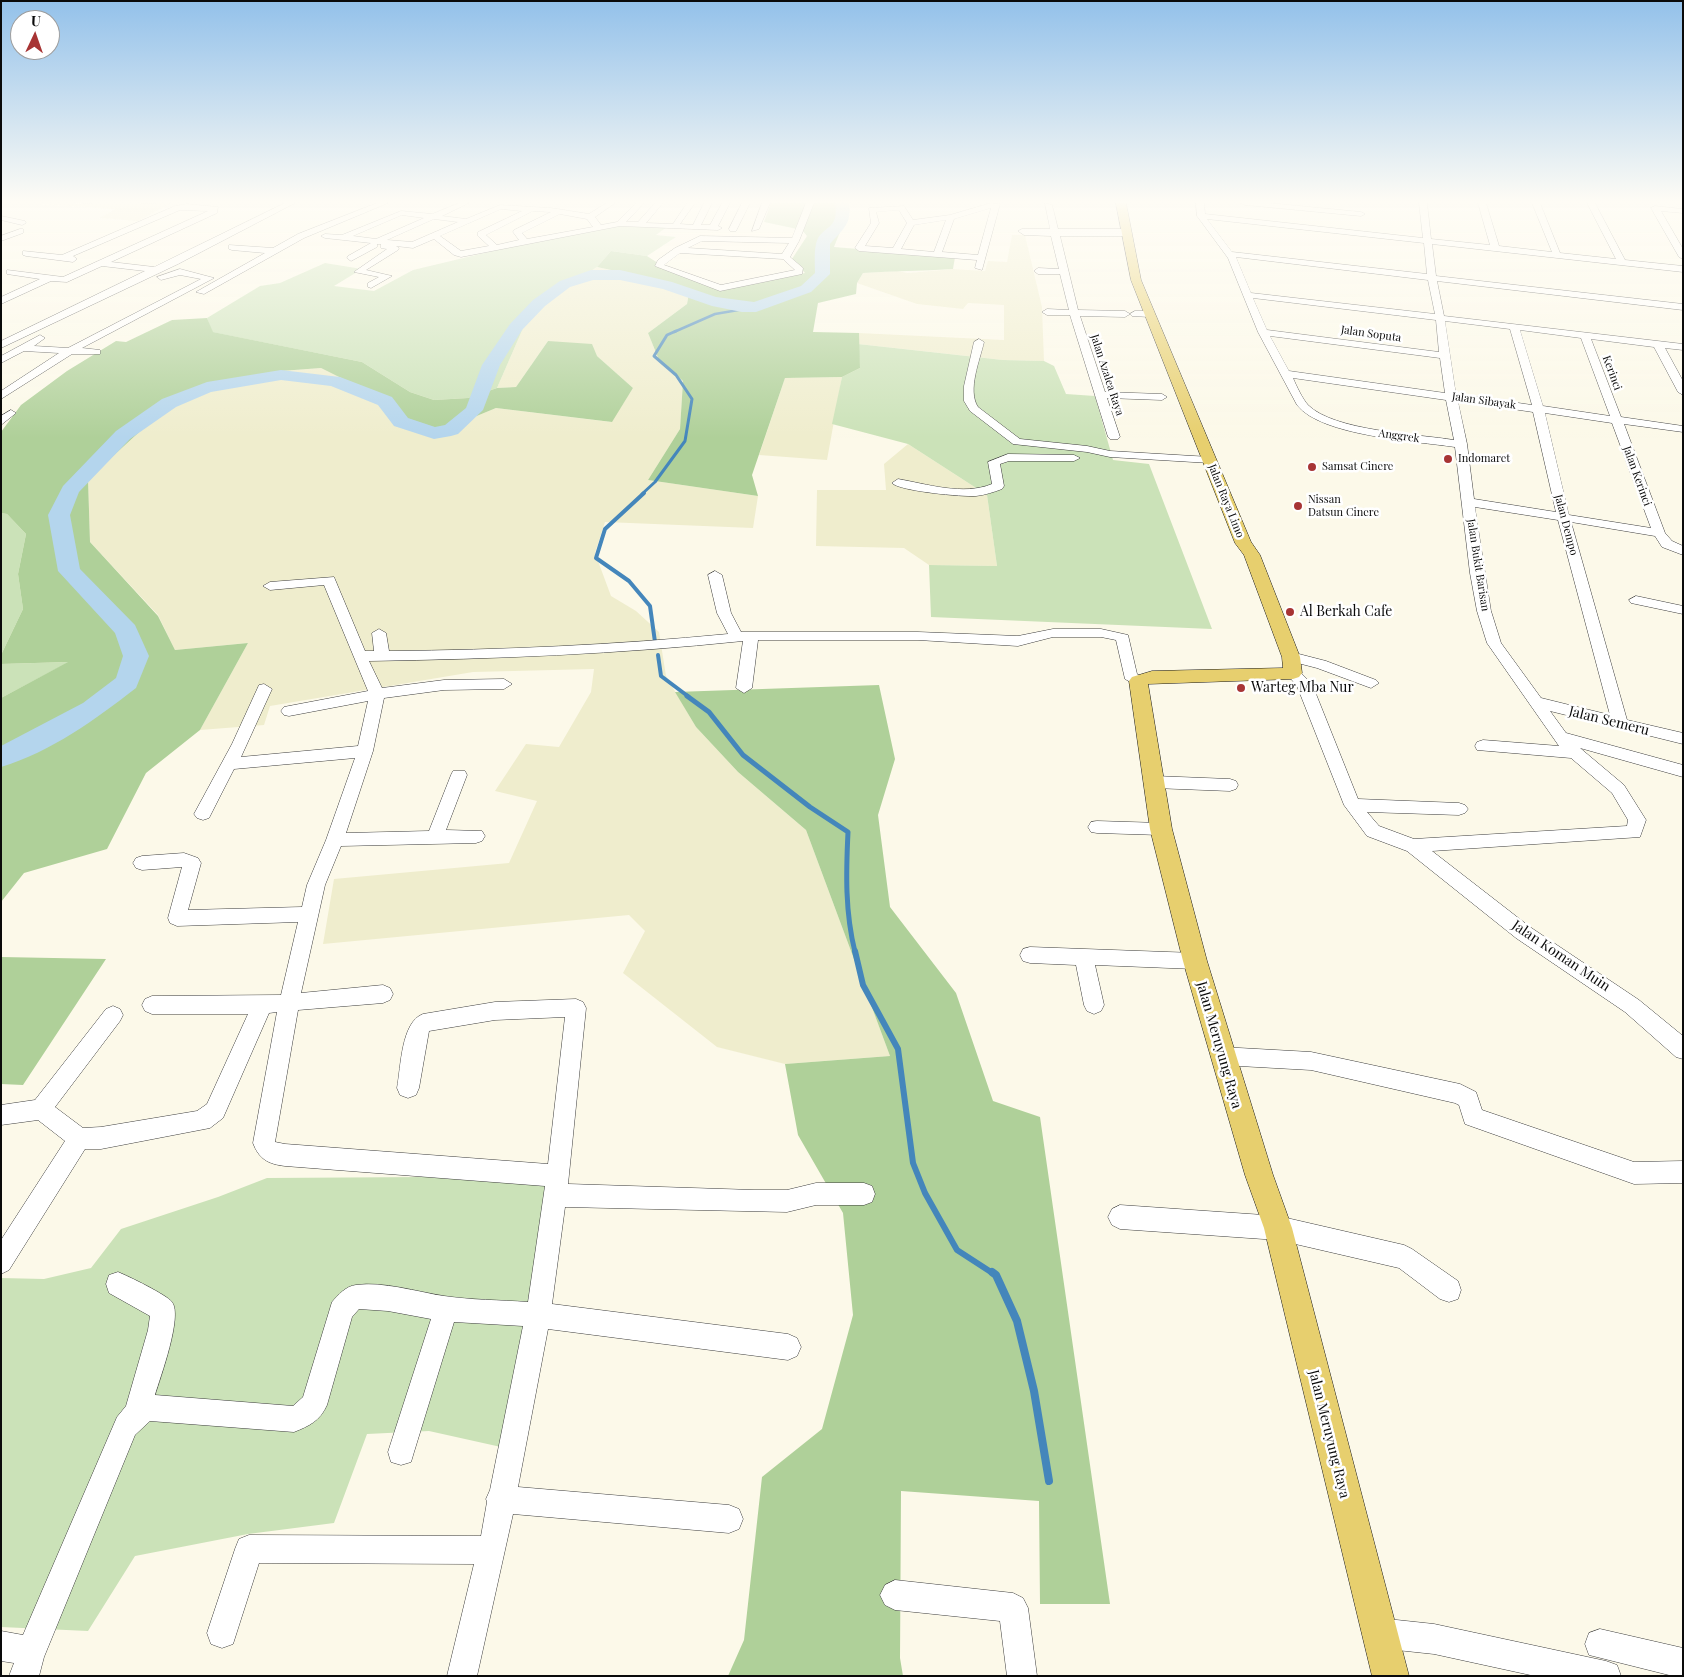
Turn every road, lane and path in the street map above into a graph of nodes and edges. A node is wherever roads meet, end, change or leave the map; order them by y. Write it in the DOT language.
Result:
graph roads {
  1 [pos="43,281"];
  2 [pos="136,281"];
  3 [pos="152,281"];
  4 [pos="204,281"];
  5 [pos="222,281"];
  6 [pos="378,281"];
  7 [pos="701,281"];
  8 [pos="753,281"];
  9 [pos="1066,281"];
  10 [pos="1137,281"];
  11 [pos="1242,281"];
  12 [pos="1433,281"];
  13 [pos="1444,281"];
  14 [pos="371,285"];
  15 [pos="1249,295"];
  16 [pos="188,299"];
  17 [pos="1,301"];
  18 [pos="1683,308"];
  19 [pos="1047,312"];
  20 [pos="1074,313"];
  21 [pos="1440,318"];
  22 [pos="1152,319"];
  23 [pos="1169,324"];
  24 [pos="1514,327"];
  25 [pos="1263,332"];
  26 [pos="1586,335"];
  27 [pos="979,342"];
  28 [pos="1658,344"];
  29 [pos="4,345"];
  30 [pos="1683,347"];
  31 [pos="22,348"];
  32 [pos="69,351"];
  33 [pos="96,352"];
  34 [pos="1445,356"];
  35 [pos="1,360"];
  36 [pos="1285,374"];
  37 [pos="1683,392"];
  38 [pos="1100,395"];
  39 [pos="1,396"];
  40 [pos="1451,396"];
  41 [pos="1162,397"];
  42 [pos="1538,409"];
  43 [pos="11,413"];
  44 [pos="1616,420"];
  45 [pos="1,422"];
  46 [pos="1683,429"];
  47 [pos="1114,437"];
  48 [pos="1461,444"];
  49 [pos="1110,454"];
  50 [pos="1220,457"];
  51 [pos="898,483"];
  52 [pos="1468,502"];
  53 [pos="1563,517"];
  54 [pos="1249,522"];
  55 [pos="1659,533"];
  56 [pos="1683,551"];
  57 [pos="715,574"];
  58 [pos="270,586"];
  59 [pos="1636,600"];
  60 [pos="1683,610"];
  61 [pos="379,633"];
  62 [pos="736,636"];
  63 [pos="751,636"];
  64 [pos="382,655"];
  65 [pos="362,656"];
  66 [pos="1292,665"];
  67 [pos="1138,681"];
  68 [pos="1371,683"];
  69 [pos="504,684"];
  70 [pos="744,688"];
  71 [pos="264,689"];
  72 [pos="377,694"];
  73 [pos="1535,702"];
  74 [pos="289,711"];
  75 [pos="1620,723"];
  76 [pos="1560,737"];
  77 [pos="1683,739"];
  78 [pos="1483,746"];
  79 [pos="365,751"];
  80 [pos="1575,753"];
  81 [pos="229,764"];
  82 [pos="1683,771"];
  83 [pos="459,774"];
  84 [pos="1154,782"];
  85 [pos="1230,785"];
  86 [pos="1352,805"];
  87 [pos="1459,809"];
  88 [pos="203,814"];
  89 [pos="1097,827"];
  90 [pos="1161,829"];
  91 [pos="476,836"];
  92 [pos="435,837"];
  93 [pos="335,840"];
  94 [pos="1413,846"];
  95 [pos="142,863"];
  96 [pos="311,914"];
  97 [pos="1030,955"];
  98 [pos="1084,959"];
  99 [pos="1195,961"];
  100 [pos="383,994"];
  101 [pos="289,1003"];
  102 [pos="152,1005"];
  103 [pos="262,1005"];
  104 [pos="1094,1005"];
  105 [pos="113,1015"];
  106 [pos="1683,1050"];
  107 [pos="1222,1056"];
  108 [pos="408,1088"];
  109 [pos="41,1109"];
  110 [pos="1,1116"];
  111 [pos="79,1139"];
  112 [pos="1683,1172"];
  113 [pos="557,1186"];
  114 [pos="864,1194"];
  115 [pos="1120,1217"];
  116 [pos="1278,1228"];
  117 [pos="1,1262"];
  118 [pos="118,1284"];
  119 [pos="1449,1290"];
  120 [pos="446,1309"];
  121 [pos="538,1315"];
  122 [pos="788,1347"];
  123 [pos="136,1414"];
  124 [pos="401,1452"];
  125 [pos="500,1499"];
  126 [pos="729,1519"];
  127 [pos="492,1550"];
  128 [pos="895,1595"];
  129 [pos="222,1633"];
  130 [pos="1378,1633"];
  131 [pos="1600,1644"];
  132 [pos="1,1646"];
  133 [pos="1683,1663"];
  134 [pos="27,1666"];
  135 [pos="462,1676"];
  136 [pos="1022,1676"];
  137 [pos="1390,1676"];
  138 [pos="1606,1676"];
  1 -- 17 [label="street"];
  2 -- 29 [label="street"];
  3 -- 31 [label="street"];
  4 -- 32 [label="street"];
  5 -- 16 [label="street"];
  6 -- 14 [label="street"];
  7 -- 8 [label="street"];
  9 -- 20 [label="street, Jalan Azalea Raya"];
  10 -- 22 [label="main road"];
  11 -- 15 [label="street, Anggrek"];
  12 -- 21 [label="street, Jalan Bukit Barisan"];
  13 -- 18 [label="street"];
  15 -- 21 [label="street"];
  15 -- 25 [label="street, Anggrek"];
  19 -- 20 [label="street"];
  20 -- 22 [label="street"];
  20 -- 38 [label="street, Jalan Azalea Raya"];
  21 -- 24 [label="street"];
  21 -- 34 [label="street, Jalan Bukit Barisan"];
  22 -- 23 [label="main road"];
  22 -- 50 [label="main road"];
  24 -- 26 [label="street"];
  24 -- 42 [label="street, Jalan Dempo"];
  25 -- 34 [label="street, Jalan Soputa"];
  25 -- 36 [label="street, Anggrek"];
  26 -- 28 [label="street"];
  26 -- 44 [label="street, Kerinci"];
  27 -- 49 [label="street"];
  28 -- 30 [label="street"];
  28 -- 37 [label="street"];
  29 -- 31 [label="street"];
  31 -- 32 [label="street"];
  31 -- 35 [label="street"];
  32 -- 33 [label="street"];
  32 -- 39 [label="street"];
  34 -- 40 [label="street, Jalan Bukit Barisan"];
  36 -- 40 [label="street, Jalan Sibayak"];
  36 -- 48 [label="street, Anggrek"];
  38 -- 41 [label="street"];
  38 -- 47 [label="street, Jalan Azalea Raya"];
  40 -- 42 [label="street, Jalan Sibayak"];
  40 -- 48 [label="street, Jalan Bukit Barisan"];
  42 -- 44 [label="street, Jalan Sibayak"];
  42 -- 53 [label="street, Jalan Dempo"];
  43 -- 45 [label="street"];
  44 -- 46 [label="street, Jalan Sibayak"];
  44 -- 55 [label="street, Jalan Kerinci"];
  48 -- 52 [label="street, Jalan Bukit Barisan"];
  49 -- 50 [label="street"];
  49 -- 51 [label="street"];
  50 -- 54 [label="main road, Jalan Raya Limo"];
  50 -- 66 [label="main road, Jalan Raya Limo"];
  52 -- 53 [label="street"];
  52 -- 73 [label="street, Jalan Bukit Barisan"];
  53 -- 55 [label="street"];
  53 -- 75 [label="street, Jalan Dempo"];
  55 -- 56 [label="street"];
  57 -- 62 [label="street"];
  58 -- 65 [label="street"];
  59 -- 60 [label="street"];
  61 -- 64 [label="street"];
  62 -- 63 [label="street"];
  62 -- 64 [label="street"];
  63 -- 67 [label="street"];
  63 -- 70 [label="street"];
  64 -- 65 [label="street"];
  65 -- 72 [label="street"];
  66 -- 67 [label="main road"];
  66 -- 68 [label="street"];
  66 -- 86 [label="street"];
  67 -- 84 [label="main road, Jalan Meruyung Raya"];
  69 -- 72 [label="street"];
  71 -- 81 [label="street"];
  72 -- 74 [label="street"];
  72 -- 79 [label="street"];
  73 -- 75 [label="street, Jalan Semeru"];
  73 -- 76 [label="street, Jalan Bukit Barisan"];
  75 -- 77 [label="street, Jalan Semeru"];
  76 -- 80 [label="street, Jalan Bukit Barisan"];
  76 -- 82 [label="street"];
  78 -- 80 [label="street"];
  79 -- 81 [label="street"];
  79 -- 93 [label="street"];
  80 -- 94 [label="street, Jalan Bukit Barisan"];
  81 -- 88 [label="street"];
  83 -- 92 [label="street"];
  84 -- 85 [label="street"];
  84 -- 90 [label="main road, Jalan Meruyung Raya"];
  86 -- 87 [label="street"];
  86 -- 94 [label="street"];
  89 -- 90 [label="street"];
  90 -- 99 [label="main road, Jalan Meruyung Raya"];
  91 -- 92 [label="street"];
  92 -- 93 [label="street"];
  93 -- 96 [label="street"];
  94 -- 106 [label="street, Jalan Koman Muin"];
  95 -- 96 [label="street"];
  96 -- 101 [label="street"];
  97 -- 98 [label="street"];
  98 -- 99 [label="street"];
  98 -- 104 [label="street"];
  99 -- 107 [label="main road, Jalan Meruyung Raya"];
  100 -- 101 [label="street"];
  101 -- 103 [label="street"];
  101 -- 113 [label="street"];
  102 -- 103 [label="street"];
  103 -- 111 [label="street"];
  105 -- 109 [label="street"];
  107 -- 112 [label="street"];
  107 -- 116 [label="main road, Jalan Meruyung Raya"];
  108 -- 113 [label="street"];
  109 -- 110 [label="street"];
  109 -- 111 [label="street"];
  111 -- 117 [label="street"];
  113 -- 114 [label="street"];
  113 -- 121 [label="street"];
  115 -- 116 [label="street"];
  116 -- 119 [label="street"];
  116 -- 130 [label="main road, Jalan Meruyung Raya"];
  118 -- 123 [label="street"];
  120 -- 121 [label="street"];
  120 -- 123 [label="street"];
  120 -- 124 [label="street"];
  121 -- 122 [label="street"];
  121 -- 125 [label="street"];
  123 -- 134 [label="street"];
  125 -- 126 [label="street"];
  125 -- 127 [label="street"];
  127 -- 129 [label="street"];
  127 -- 135 [label="street"];
  128 -- 136 [label="street"];
  130 -- 137 [label="main road, Jalan Meruyung Raya"];
  130 -- 138 [label="street"];
  131 -- 133 [label="street"];
  132 -- 134 [label="street"];
}
